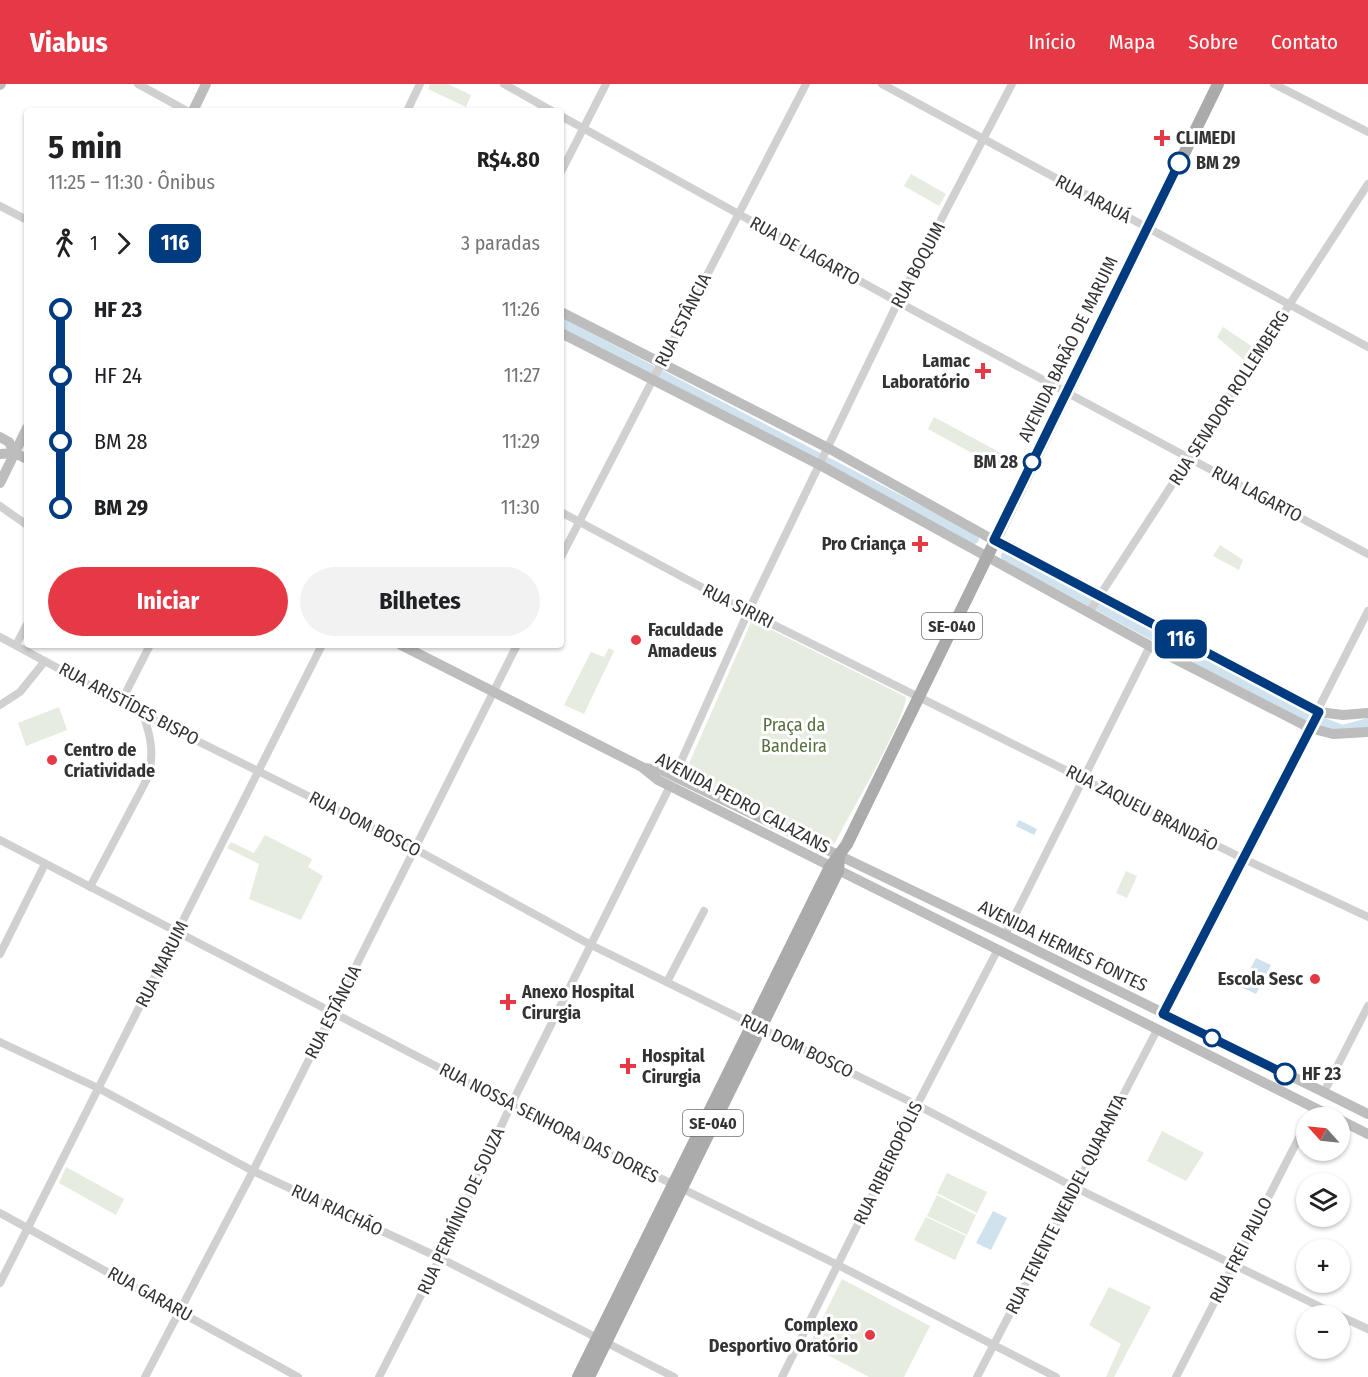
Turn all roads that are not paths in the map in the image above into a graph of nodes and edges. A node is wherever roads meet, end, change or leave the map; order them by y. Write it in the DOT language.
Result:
graph roads {
  1 [pos="138,84"];
  2 [pos="206,84"];
  3 [pos="420,84"];
  4 [pos="504,84"];
  5 [pos="606,84"];
  6 [pos="806,84"];
  7 [pos="882,84"];
  8 [pos="1012,84"];
  9 [pos="1218,84"];
  10 [pos="1274,84"];
  11 [pos="180,108"];
  12 [pos="194,108"];
  13 [pos="408,108"];
  14 [pos="547,108"];
  15 [pos="564,118"];
  16 [pos="583,128"];
  17 [pos="1368,132"];
  18 [pos="984,140"];
  19 [pos="564,166"];
  20 [pos="1368,184"];
  21 [pos="0,206"];
  22 [pos="738,214"];
  23 [pos="24,218"];
  24 [pos="1148,229"];
  25 [pos="898,302"];
  26 [pos="1290,304"];
  27 [pos="564,314"];
  28 [pos="564,334"];
  29 [pos="1368,347"];
  30 [pos="660,366"];
  31 [pos="654,377"];
  32 [pos="1051,383"];
  33 [pos="1066,392"];
  34 [pos="24,434"];
  35 [pos="0,437"];
  36 [pos="15,453"];
  37 [pos="0,454"];
  38 [pos="824,457"];
  39 [pos="24,458"];
  40 [pos="1190,458"];
  41 [pos="0,483"];
  42 [pos="0,506"];
  43 [pos="564,514"];
  44 [pos="579,522"];
  45 [pos="24,523"];
  46 [pos="991,539"];
  47 [pos="564,551"];
  48 [pos="1368,554"];
  49 [pos="983,556"];
  50 [pos="1094,603"];
  51 [pos="1368,611"];
  52 [pos="748,612"];
  53 [pos="24,630"];
  54 [pos="0,637"];
  55 [pos="16,645"];
  56 [pos="1150,646"];
  57 [pos="148,648"];
  58 [pos="320,648"];
  59 [pos="407,648"];
  60 [pos="516,648"];
  61 [pos="45,660"];
  62 [pos="495,692"];
  63 [pos="918,695"];
  64 [pos="121,702"];
  65 [pos="0,705"];
  66 [pos="1368,713"];
  67 [pos="142,714"];
  68 [pos="1317,714"];
  69 [pos="1311,727"];
  70 [pos="1368,732"];
  71 [pos="259,770"];
  72 [pos="1083,780"];
  73 [pos="672,782"];
  74 [pos="0,840"];
  75 [pos="415,849"];
  76 [pos="839,857"];
  77 [pos="1242,858"];
  78 [pos="45,864"];
  79 [pos="834,869"];
  80 [pos="90,887"];
  81 [pos="704,911"];
  82 [pos="1368,917"];
  83 [pos="179,932"];
  84 [pos="1005,936"];
  85 [pos="591,945"];
  86 [pos="998,951"];
  87 [pos="0,954"];
  88 [pos="667,982"];
  89 [pos="1368,1006"];
  90 [pos="333,1012"];
  91 [pos="1163,1014"];
  92 [pos="756,1026"];
  93 [pos="1156,1030"];
  94 [pos="0,1042"];
  95 [pos="98,1088"];
  96 [pos="1324,1092"];
  97 [pos="511,1105"];
  98 [pos="917,1105"];
  99 [pos="1303,1107"];
  100 [pos="1368,1114"];
  101 [pos="1350,1125"];
  102 [pos="1368,1134"];
  103 [pos="1296,1143"];
  104 [pos="254,1171"];
  105 [pos="677,1187"];
  106 [pos="1074,1187"];
  107 [pos="0,1213"];
  108 [pos="29,1228"];
  109 [pos="440,1258"];
  110 [pos="1232,1264"];
  111 [pos="838,1265"];
  112 [pos="0,1283"];
  113 [pos="1316,1305"];
  114 [pos="181,1310"];
  115 [pos="1350,1321"];
  116 [pos="1368,1329"];
  117 [pos="602,1341"];
  118 [pos="992,1346"];
  119 [pos="145,1377"];
  120 [pos="298,1377"];
  121 [pos="379,1377"];
  122 [pos="578,1377"];
  123 [pos="590,1377"];
  124 [pos="674,1377"];
  125 [pos="782,1377"];
  126 [pos="977,1377"];
  127 [pos="1056,1377"];
  128 [pos="1176,1377"];
  1 -- 11 [label="street"];
  2 -- 12 [label="main road"];
  3 -- 13 [label="street"];
  4 -- 14 [label="street"];
  5 -- 16 [label="street"];
  6 -- 22 [label="street, RUA ESTÂNCIA"];
  7 -- 18 [label="street, RUA ARAUÁ"];
  8 -- 18 [label="street, RUA BOQUIM"];
  9 -- 24 [label="main road, AVENIDA BARÃO DE MARUIM"];
  10 -- 17 [label="street"];
  15 -- 16 [label="street, RUA DE LAGARTO"];
  16 -- 19 [label="street"];
  16 -- 22 [label="street, RUA DE LAGARTO"];
  18 -- 24 [label="street, RUA ARAUÁ"];
  18 -- 25 [label="street, RUA BOQUIM"];
  20 -- 26 [label="street, RUA SENADOR ROLLEMBERG"];
  21 -- 23 [label="street"];
  22 -- 25 [label="street, RUA DE LAGARTO"];
  22 -- 30 [label="street, RUA ESTÂNCIA"];
  24 -- 26 [label="street, RUA ARAUÁ"];
  24 -- 33 [label="main road, AVENIDA BARÃO DE MARUIM"];
  25 -- 32 [label="street, RUA DE LAGARTO"];
  25 -- 38 [label="street, RUA BOQUIM"];
  26 -- 29 [label="street, RUA ARAUÁ"];
  26 -- 40 [label="street, RUA SENADOR ROLLEMBERG"];
  27 -- 30 [label="main road"];
  28 -- 31 [label="main road"];
  30 -- 31 [label="street, RUA ESTÂNCIA"];
  30 -- 38 [label="main road"];
  31 -- 38 [label="main road"];
  31 -- 44 [label="street, RUA ESTÂNCIA"];
  32 -- 33 [label="street, RUA LAGARTO"];
  33 -- 40 [label="street, RUA LAGARTO"];
  33 -- 46 [label="main road, AVENIDA BARÃO DE MARUIM"];
  34 -- 36 [label="main road"];
  35 -- 36 [label="main road"];
  36 -- 37 [label="main road"];
  36 -- 39 [label="main road"];
  36 -- 41 [label="main road"];
  38 -- 46 [label="main road"];
  38 -- 49 [label="main road"];
  38 -- 52 [label="street, RUA BOQUIM"];
  40 -- 48 [label="street, RUA LAGARTO"];
  40 -- 50 [label="street, RUA SENADOR ROLLEMBERG"];
  42 -- 45 [label="street"];
  43 -- 44 [label="street, RUA SIRIRI"];
  44 -- 47 [label="street, RUA ESTÂNCIA"];
  44 -- 52 [label="street, RUA SIRIRI"];
  46 -- 49 [label="main road, AVENIDA BARÃO DE MARUIM"];
  46 -- 50 [label="main road"];
  49 -- 50 [label="main road"];
  49 -- 63 [label="main road, AVENIDA BARÃO DE MARUIM / SE-040"];
  50 -- 56 [label="main road"];
  50 -- 68 [label="main road"];
  51 -- 68 [label="street"];
  52 -- 63 [label="street, RUA SIRIRI"];
  52 -- 73 [label="street, RUA BOQUIM"];
  53 -- 55 [label="street"];
  54 -- 55 [label="street, RUA ARISTÍDES BISPO"];
  55 -- 61 [label="street, RUA ARISTÍDES BISPO"];
  56 -- 69 [label="main road"];
  56 -- 72 [label="street"];
  57 -- 64 [label="street"];
  58 -- 71 [label="street, RUA MARUIM"];
  59 -- 62 [label="main road, AVENIDA PEDRO CALAZANS"];
  60 -- 62 [label="street, RUA ESTÂNCIA"];
  61 -- 64 [label="street, RUA ARISTÍDES BISPO"];
  61 -- 65 [label="street"];
  62 -- 73 [label="main road, AVENIDA PEDRO CALAZANS"];
  62 -- 75 [label="street, RUA ESTÂNCIA"];
  63 -- 72 [label="street, RUA ZAQUEU BRANDÃO"];
  63 -- 76 [label="main road, AVENIDA BARÃO DE MARUIM / SE-040"];
  64 -- 67 [label="street, RUA ARISTÍDES BISPO"];
  66 -- 68 [label="main road"];
  67 -- 71 [label="street, RUA ARISTÍDES BISPO"];
  67 -- 80 [label="street"];
  68 -- 69 [label="street"];
  69 -- 70 [label="main road"];
  69 -- 77 [label="street"];
  71 -- 75 [label="street, RUA DOM BOSCO"];
  71 -- 83 [label="street, RUA MARUIM"];
  72 -- 77 [label="street, RUA ZAQUEU BRANDÃO"];
  72 -- 84 [label="street"];
  73 -- 76 [label="main road, AVENIDA PEDRO CALAZANS"];
  73 -- 79 [label="main road, AVENIDA PEDRO CALAZANS"];
  73 -- 85 [label="street, RUA PERMÍNIO DE SOUZA"];
  74 -- 78 [label="street, RUA NOSSA SENHORA DAS DORES"];
  75 -- 85 [label="street, RUA DOM BOSCO"];
  75 -- 90 [label="street, RUA ESTÂNCIA"];
  76 -- 79 [label="main road, AVENIDA BARÃO DE MARUIM"];
  76 -- 84 [label="main road, AVENIDA HERMES FONTES"];
  77 -- 82 [label="street, RUA ZAQUEU BRANDÃO"];
  77 -- 91 [label="street"];
  78 -- 80 [label="street, RUA NOSSA SENHORA DAS DORES"];
  78 -- 87 [label="street"];
  79 -- 86 [label="main road, AVENIDA HERMES FONTES"];
  79 -- 92 [label="main road, SE-040"];
  80 -- 83 [label="street, RUA NOSSA SENHORA DAS DORES"];
  81 -- 88 [label="street"];
  83 -- 90 [label="street, RUA NOSSA SENHORA DAS DORES"];
  83 -- 95 [label="street, RUA MARUIM"];
  84 -- 91 [label="main road, AVENIDA HERMES FONTES"];
  85 -- 88 [label="street, RUA DOM BOSCO"];
  85 -- 97 [label="street, RUA PERMÍNIO DE SOUZA"];
  86 -- 93 [label="main road, AVENIDA HERMES FONTES"];
  86 -- 98 [label="street, RUA RIBEIROPÓLIS"];
  88 -- 92 [label="street, RUA DOM BOSCO"];
  89 -- 96 [label="street"];
  90 -- 97 [label="street, RUA NOSSA SENHORA DAS DORES"];
  90 -- 104 [label="street, RUA ESTÂNCIA"];
  91 -- 96 [label="main road, AVENIDA HERMES FONTES"];
  92 -- 98 [label="street, RUA DOM BOSCO"];
  92 -- 105 [label="main road, SE-040"];
  93 -- 99 [label="main road, AVENIDA HERMES FONTES"];
  93 -- 106 [label="street, RUA TENENTE WENDEL QUARANTA"];
  94 -- 95 [label="street, RUA RIACHÃO"];
  95 -- 104 [label="street, RUA RIACHÃO"];
  95 -- 108 [label="street, RUA MARUIM"];
  96 -- 100 [label="main road, AVENIDA HERMES FONTES"];
  97 -- 105 [label="street, RUA NOSSA SENHORA DAS DORES"];
  97 -- 109 [label="street, RUA PERMÍNIO DE SOUZA"];
  98 -- 106 [label="street, RUA DOM BOSCO"];
  98 -- 111 [label="street, RUA RIBEIROPÓLIS"];
  101 -- 102 [label="main road, AVENIDA HERMES FONTES"];
  103 -- 110 [label="street, RUA FREI PAULO"];
  104 -- 109 [label="street, RUA RIACHÃO"];
  104 -- 114 [label="street, RUA ESTÂNCIA"];
  105 -- 111 [label="street, RUA NOSSA SENHORA DAS DORES"];
  105 -- 117 [label="main road, SE-040"];
  106 -- 110 [label="street, RUA DOM BOSCO"];
  106 -- 118 [label="street, RUA TENENTE WENDEL QUARANTA"];
  107 -- 108 [label="street, RUA GARARU"];
  108 -- 112 [label="street, RUA MARUIM"];
  108 -- 114 [label="street, RUA GARARU"];
  109 -- 117 [label="street, RUA RIACHÃO"];
  109 -- 121 [label="street, RUA PERMÍNIO DE SOUZA"];
  110 -- 113 [label="street, RUA DOM BOSCO"];
  110 -- 128 [label="street, RUA FREI PAULO"];
  111 -- 118 [label="street, RUA NOSSA SENHORA DAS DORES"];
  111 -- 125 [label="street, RUA RIBEIROPÓLIS"];
  114 -- 119 [label="street, RUA ESTÂNCIA"];
  114 -- 120 [label="street, RUA GARARU"];
  115 -- 116 [label="street, RUA DOM BOSCO"];
  117 -- 122 [label="main road, SE-040"];
  117 -- 123 [label="main road, SE-040"];
  117 -- 124 [label="street, RUA RIACHÃO"];
  118 -- 126 [label="street, RUA TENENTE WENDEL QUARANTA"];
  118 -- 127 [label="street, RUA NOSSA SENHORA DAS DORES"];
}
